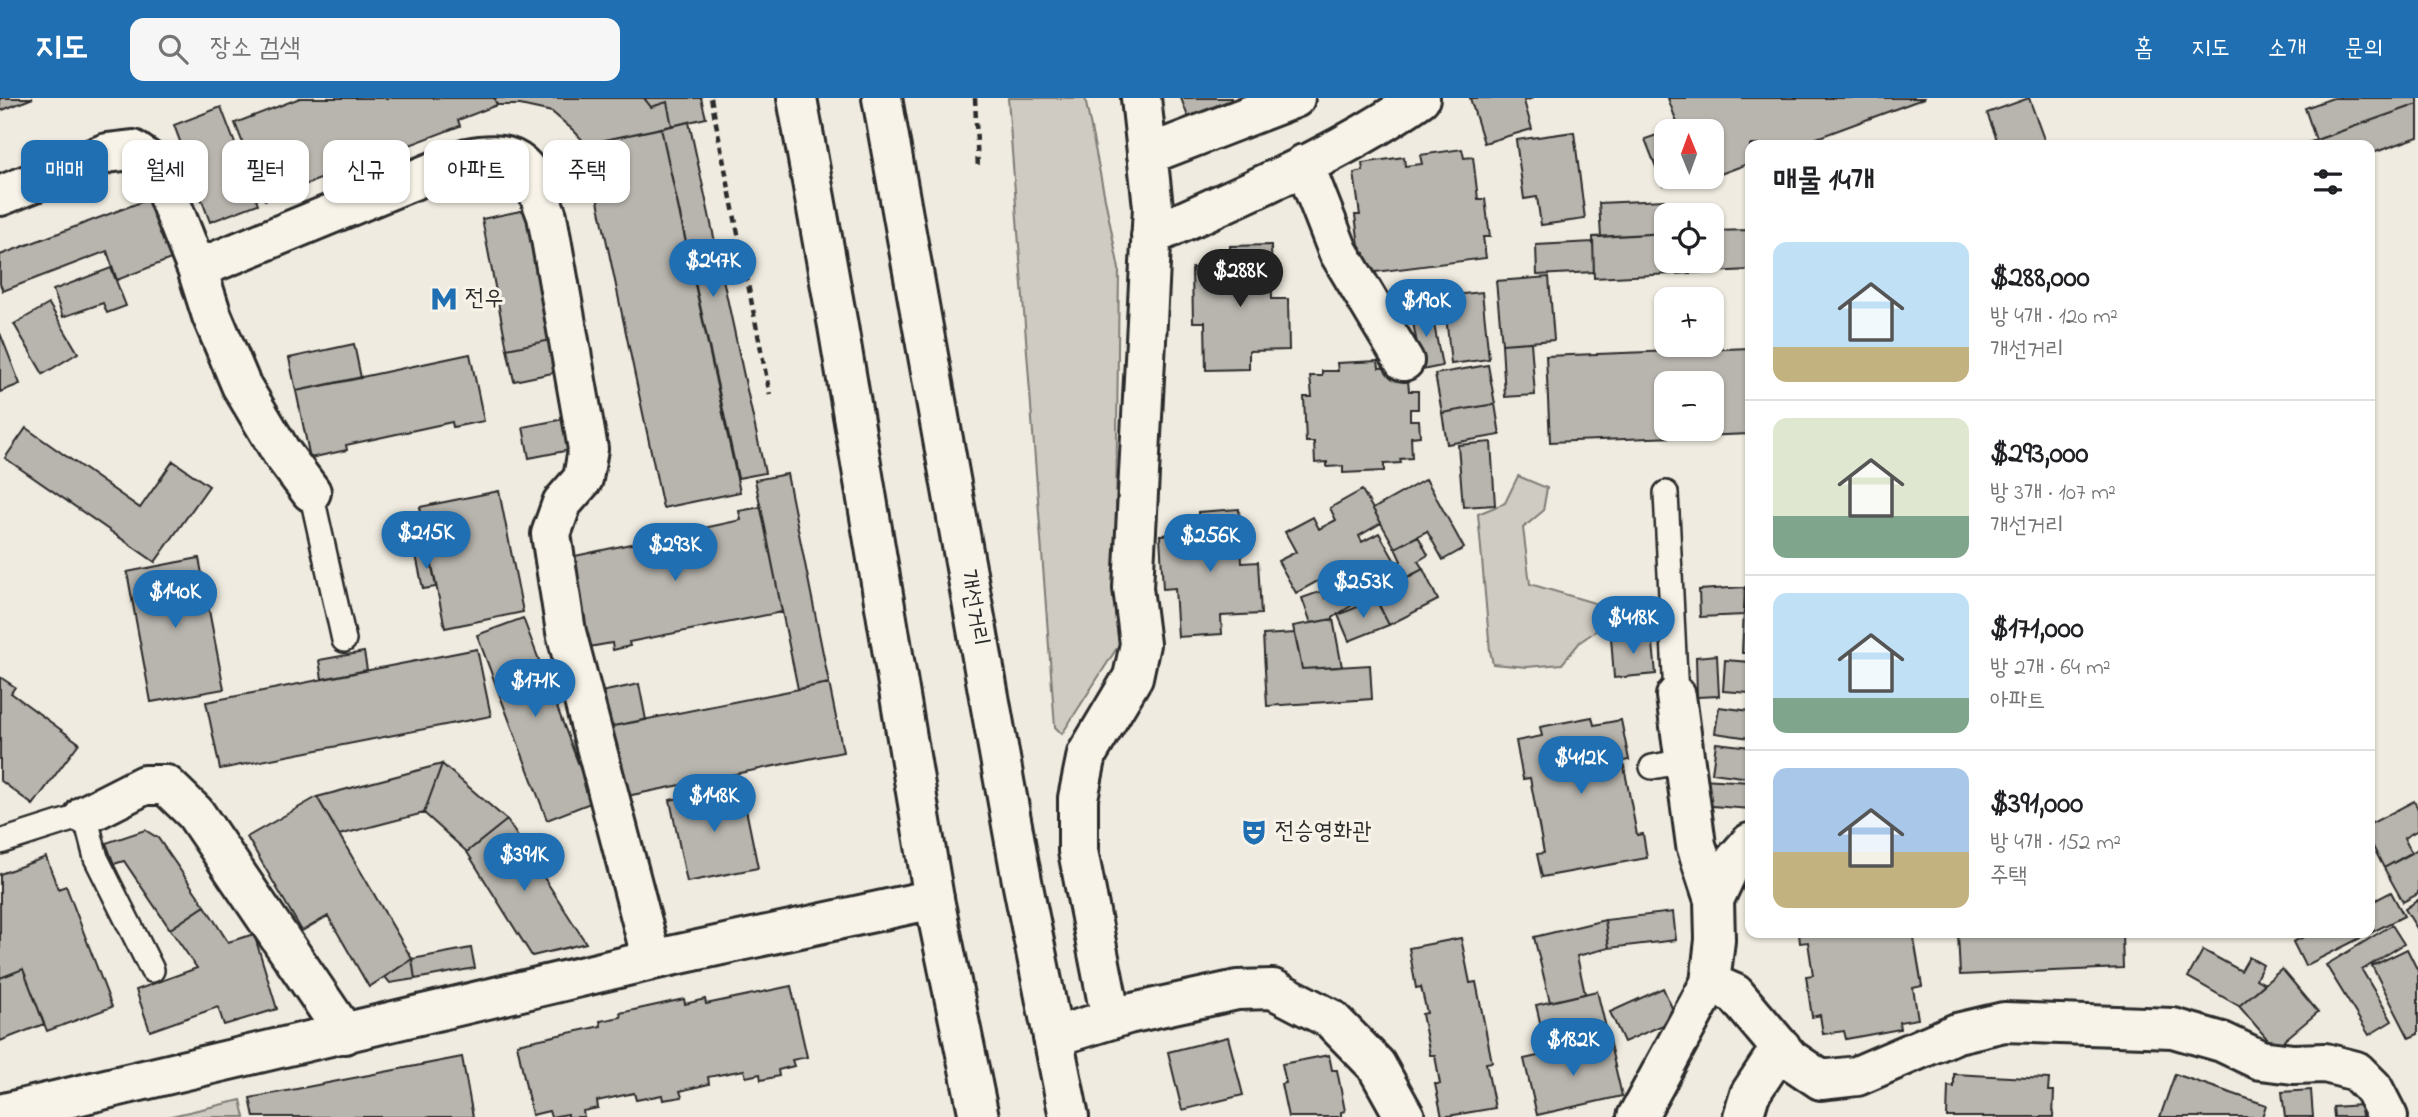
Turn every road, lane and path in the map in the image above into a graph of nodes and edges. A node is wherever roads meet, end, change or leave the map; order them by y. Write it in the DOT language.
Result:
graph roads {
  1 [pos="711,98"];
  2 [pos="797,98"];
  3 [pos="882,98"];
  4 [pos="975,98"];
  5 [pos="1141,98"];
  6 [pos="1295,98"];
  7 [pos="1420,98"];
  8 [pos="1147,155"];
  9 [pos="1304,164"];
  10 [pos="978,169"];
  11 [pos="0,196"];
  12 [pos="1151,236"];
  13 [pos="197,269"];
  14 [pos="1404,361"];
  15 [pos="770,395"];
  16 [pos="311,492"];
  17 [pos="1666,493"];
  18 [pos="344,640"];
  19 [pos="1676,696"];
  20 [pos="85,815"];
  21 [pos="4,843"];
  22 [pos="1745,849"];
  23 [pos="934,900"];
  24 [pos="1714,900"];
  25 [pos="652,960"];
  26 [pos="152,970"];
  27 [pos="1710,983"];
  28 [pos="1111,1019"];
  29 [pos="345,1034"];
  30 [pos="1053,1037"];
  31 [pos="1781,1047"];
  32 [pos="0,1114"];
  33 [pos="979,1117"];
  34 [pos="1069,1117"];
  35 [pos="1405,1117"];
  36 [pos="1637,1117"];
  37 [pos="1744,1117"];
  38 [pos="2388,1117"];
  1 -- 15 [label="path"];
  2 -- 23 [label="street"];
  3 -- 30 [label="street, 개선거리"];
  4 -- 10 [label="path"];
  5 -- 8 [label="street"];
  6 -- 8 [label="street"];
  7 -- 9 [label="street"];
  8 -- 12 [label="street"];
  9 -- 12 [label="street"];
  9 -- 14 [label="street"];
  11 -- 13 [label="street"];
  12 -- 28 [label="street"];
  13 -- 16 [label="street"];
  13 -- 25 [label="street"];
  16 -- 18 [label="lane"];
  17 -- 19 [label="lane"];
  19 -- 24 [label="street"];
  20 -- 21 [label="lane"];
  20 -- 26 [label="lane"];
  20 -- 29 [label="street"];
  22 -- 24 [label="street"];
  23 -- 25 [label="street"];
  23 -- 33 [label="street"];
  24 -- 27 [label="street"];
  25 -- 29 [label="street"];
  27 -- 31 [label="street"];
  27 -- 36 [label="street"];
  28 -- 30 [label="street"];
  28 -- 35 [label="street"];
  29 -- 32 [label="street"];
  30 -- 34 [label="street, 개선거리"];
  31 -- 37 [label="street"];
  31 -- 38 [label="street"];
}
